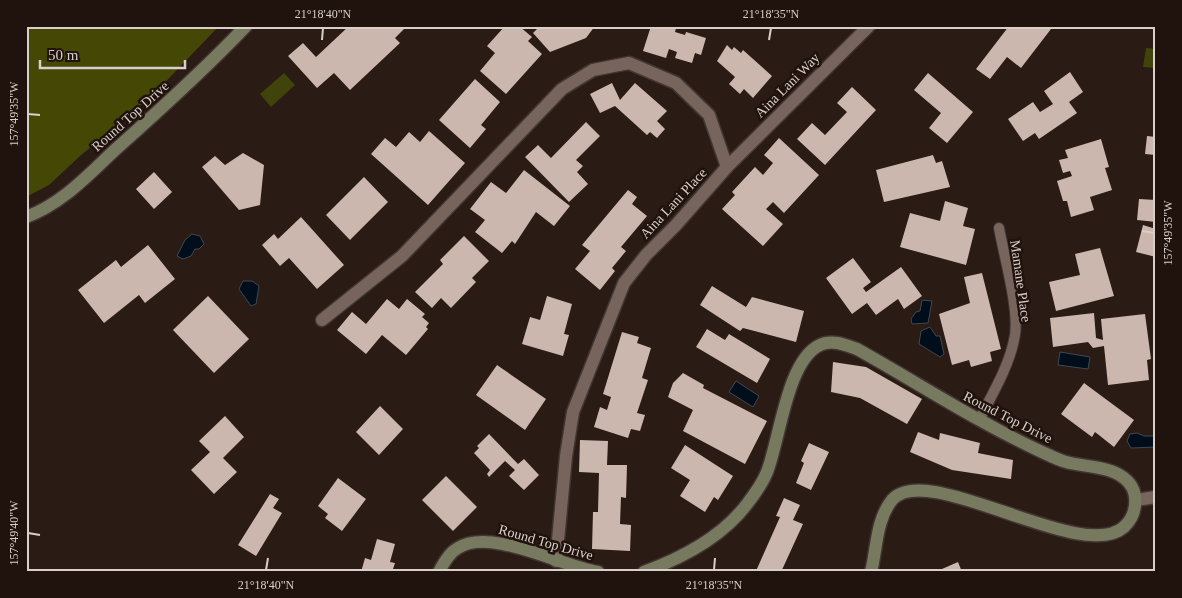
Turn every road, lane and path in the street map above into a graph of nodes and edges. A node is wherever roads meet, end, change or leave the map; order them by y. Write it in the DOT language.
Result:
graph roads {
  1 [pos="246,26"];
  2 [pos="869,26"];
  3 [pos="727,166"];
  4 [pos="26,217"];
  5 [pos="999,228"];
  6 [pos="322,320"];
  7 [pos="979,420"];
  8 [pos="1156,497"];
  9 [pos="1136,500"];
  10 [pos="556,561"];
  11 [pos="439,572"];
  12 [pos="598,572"];
  13 [pos="644,572"];
  14 [pos="871,572"];
  1 -- 4 [label="street, Round Top Drive"];
  2 -- 3 [label="street, Aina Lani Way"];
  3 -- 6 [label="street, Aina Lani Place"];
  3 -- 10 [label="street, Aina Lani Place"];
  5 -- 7 [label="lane, Mamane Place"];
  7 -- 9 [label="street, Round Top Drive"];
  7 -- 13 [label="street, Round Top Drive"];
  8 -- 9 [label="street"];
  9 -- 14 [label="street"];
  10 -- 11 [label="street, Round Top Drive"];
  10 -- 12 [label="street, Round Top Drive"];
}
